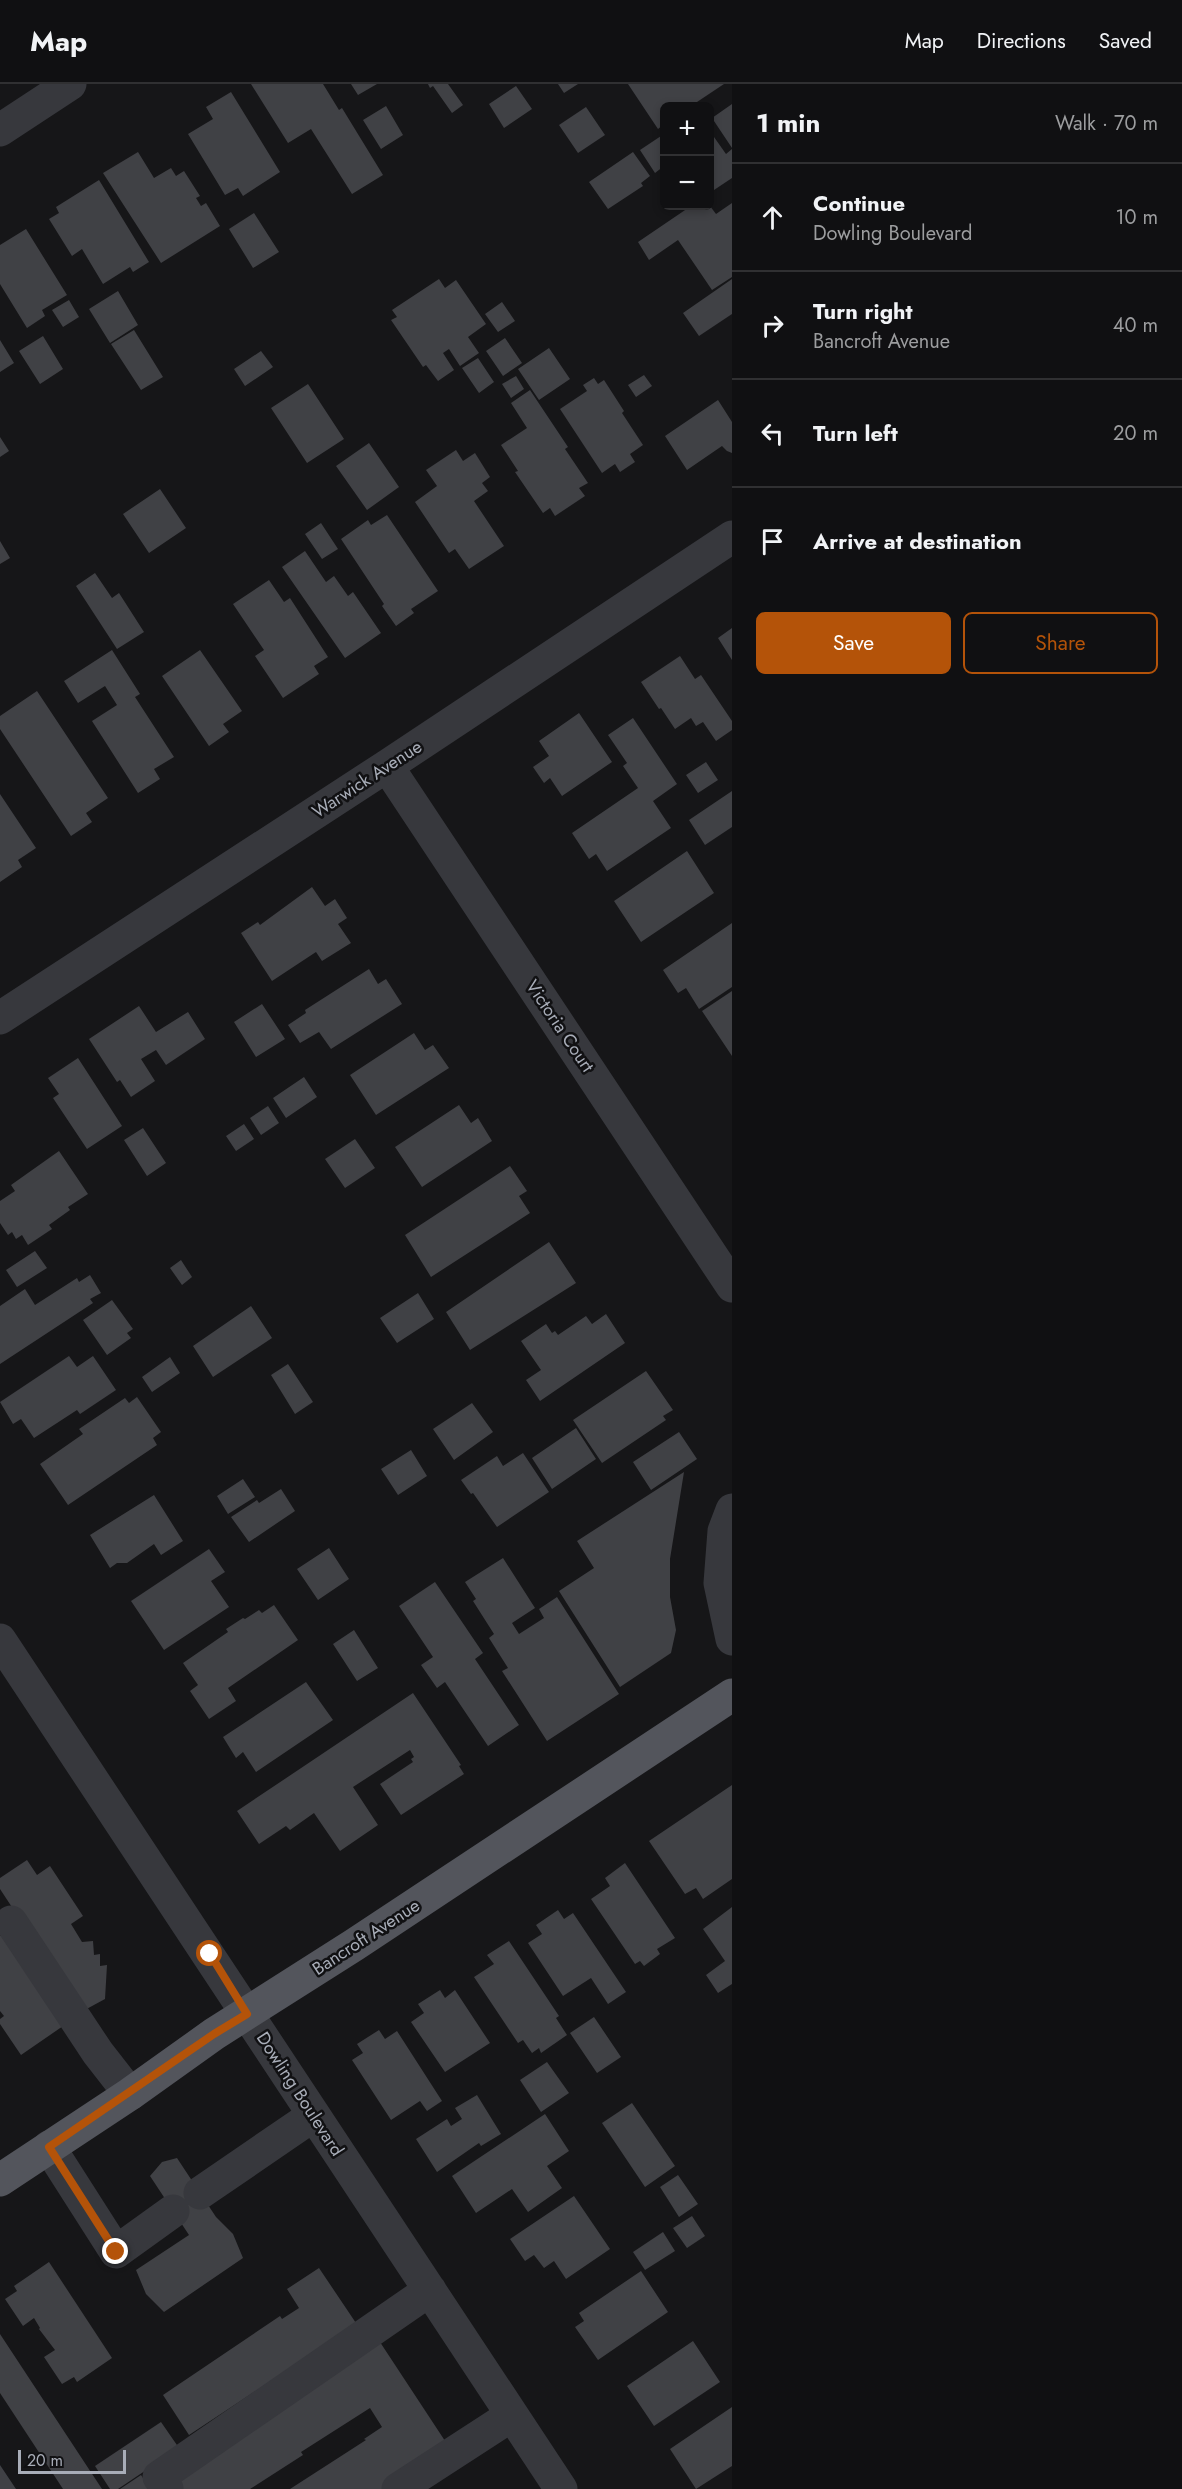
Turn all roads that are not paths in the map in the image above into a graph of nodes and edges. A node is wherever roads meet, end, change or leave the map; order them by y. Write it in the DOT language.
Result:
graph roads {
  1 [pos="70,84"];
  2 [pos="0,130"];
  3 [pos="732,537"];
  4 [pos="387,766"];
  5 [pos="0,1018"];
  6 [pos="732,1286"];
  7 [pos="732,1510"];
  8 [pos="732,1639"];
  9 [pos="0,1640"];
  10 [pos="732,1695"];
  11 [pos="11,1922"];
  12 [pos="247,2014"];
  13 [pos="130,2094"];
  14 [pos="314,2115"];
  15 [pos="49,2147"];
  16 [pos="0,2180"];
  17 [pos="201,2193"];
  18 [pos="173,2211"];
  19 [pos="430,2290"];
  20 [pos="512,2415"];
  21 [pos="167,2489"];
  22 [pos="398,2489"];
  23 [pos="561,2489"];
  1 -- 2 [label="street"];
  3 -- 4 [label="street, Warwick Avenue"];
  4 -- 5 [label="street, Warwick Avenue"];
  4 -- 6 [label="street, Victoria Court"];
  7 -- 8 [label="street"];
  9 -- 12 [label="street, Dowling Boulevard"];
  10 -- 12 [label="main road, Bancroft Avenue"];
  11 -- 13 [label="street"];
  12 -- 13 [label="main road, Bancroft Avenue"];
  12 -- 14 [label="street, Dowling Boulevard"];
  13 -- 15 [label="main road, Bancroft Avenue"];
  14 -- 17 [label="street"];
  14 -- 19 [label="street, Dowling Boulevard"];
  15 -- 16 [label="main road, Bancroft Avenue"];
  15 -- 18 [label="street"];
  19 -- 20 [label="street, Dowling Boulevard"];
  19 -- 21 [label="street"];
  20 -- 22 [label="street"];
  20 -- 23 [label="street, Dowling Boulevard"];
}
